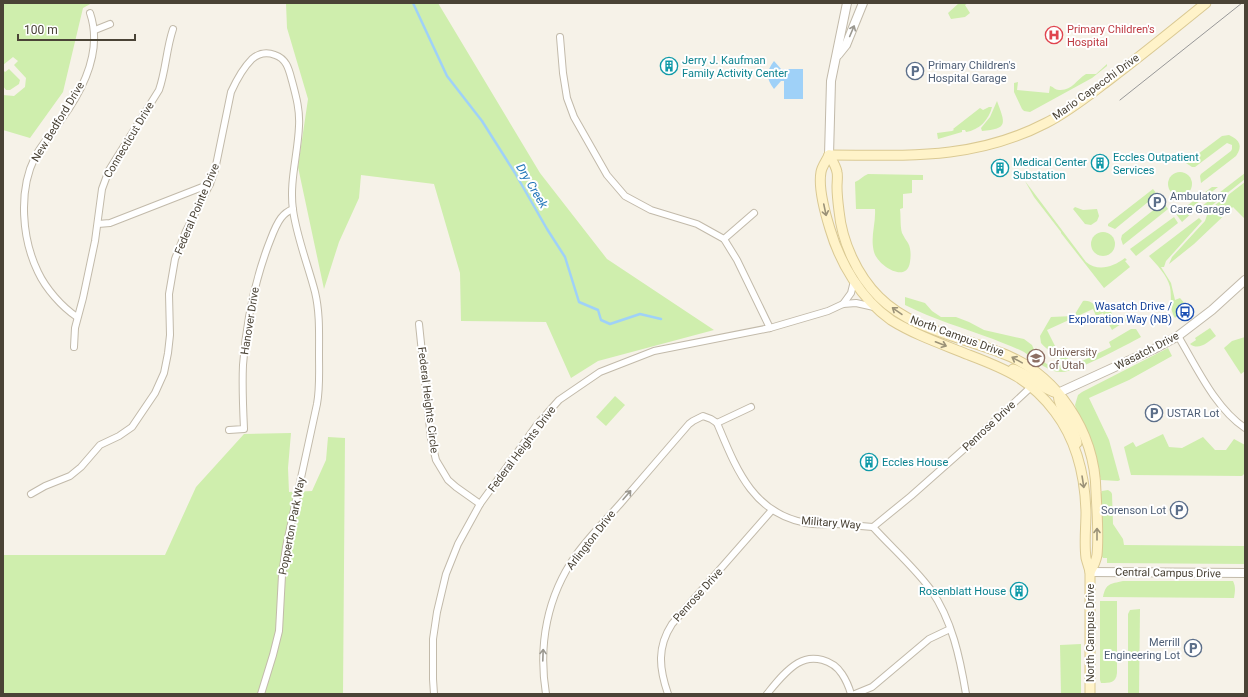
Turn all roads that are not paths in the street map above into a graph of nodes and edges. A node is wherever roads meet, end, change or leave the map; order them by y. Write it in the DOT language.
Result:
graph roads {
  1 [pos="847,3"];
  2 [pos="863,3"];
  3 [pos="1206,3"];
  4 [pos="90,13"];
  5 [pos="110,24"];
  6 [pos="173,29"];
  7 [pos="95,30"];
  8 [pos="560,37"];
  9 [pos="837,56"];
  10 [pos="829,156"];
  11 [pos="210,184"];
  12 [pos="293,209"];
  13 [pos="754,212"];
  14 [pos="98,224"];
  15 [pos="724,239"];
  16 [pos="1245,280"];
  17 [pos="854,281"];
  18 [pos="843,304"];
  19 [pos="877,308"];
  20 [pos="78,317"];
  21 [pos="419,324"];
  22 [pos="770,328"];
  23 [pos="1178,336"];
  24 [pos="74,347"];
  25 [pos="1000,367"];
  26 [pos="1031,387"];
  27 [pos="1058,393"];
  28 [pos="317,404"];
  29 [pos="751,407"];
  30 [pos="718,423"];
  31 [pos="1245,428"];
  32 [pos="229,430"];
  33 [pos="1076,454"];
  34 [pos="31,494"];
  35 [pos="480,504"];
  36 [pos="772,510"];
  37 [pos="873,527"];
  38 [pos="1090,572"];
  39 [pos="1245,573"];
  40 [pos="950,629"];
  41 [pos="261,694"];
  42 [pos="434,694"];
  43 [pos="546,694"];
  44 [pos="668,694"];
  45 [pos="767,694"];
  46 [pos="851,694"];
  47 [pos="855,694"];
  48 [pos="966,694"];
  49 [pos="1090,694"];
  1 -- 9 [label="street"];
  9 -- 2 [label="street, one-way"];
  3 -- 10 [label="main road, Mario Capecchi Drive"];
  4 -- 7 [label="street, New Bedford Drive"];
  5 -- 7 [label="street"];
  6 -- 14 [label="street, Connecticut Drive"];
  7 -- 20 [label="street, New Bedford Drive"];
  8 -- 15 [label="street"];
  9 -- 10 [label="street"];
  10 -- 17 [label="main road, North Campus Drive, one-way"];
  27 -- 10 [label="main road, North Campus Drive, one-way"];
  11 -- 12 [label="street, Federal Pointe Drive"];
  11 -- 14 [label="street"];
  11 -- 34 [label="street, Federal Pointe Drive"];
  12 -- 28 [label="street, Federal Pointe Drive"];
  12 -- 32 [label="street, Hanover Drive"];
  13 -- 15 [label="street"];
  14 -- 20 [label="street, Connecticut Drive"];
  15 -- 22 [label="street"];
  16 -- 23 [label="street, Wasatch Drive"];
  17 -- 18 [label="street"];
  17 -- 19 [label="main road, North Campus Drive"];
  18 -- 19 [label="street, Federal Heights Drive"];
  18 -- 22 [label="street, Federal Heights Drive"];
  19 -- 25 [label="main road, North Campus Drive, one-way"];
  20 -- 24 [label="street, Connecticut Drive"];
  21 -- 35 [label="street, Federal Heights Circle"];
  22 -- 35 [label="street, Federal Heights Drive"];
  23 -- 27 [label="street, Wasatch Drive"];
  23 -- 31 [label="street"];
  25 -- 26 [label="main road, North Campus Drive"];
  25 -- 27 [label="main road"];
  26 -- 33 [label="main road, North Campus Drive"];
  26 -- 37 [label="street, Penrose Drive"];
  27 -- 33 [label="main road"];
  38 -- 27 [label="main road, North Campus Drive, one-way"];
  28 -- 41 [label="street, Popperton Park Way"];
  29 -- 30 [label="street"];
  30 -- 36 [label="street, Military Way"];
  43 -- 30 [label="street, Arlington Drive, one-way"];
  33 -- 38 [label="main road, North Campus Drive, one-way"];
  35 -- 42 [label="street, Federal Heights Drive"];
  36 -- 37 [label="street, Military Way"];
  36 -- 44 [label="street, Penrose Drive"];
  37 -- 40 [label="street, Military Way"];
  38 -- 39 [label="street, Central Campus Drive"];
  38 -- 49 [label="main road, North Campus Drive"];
  40 -- 47 [label="street"];
  40 -- 48 [label="street, Military Way"];
  45 -- 46 [label="street"];
}
